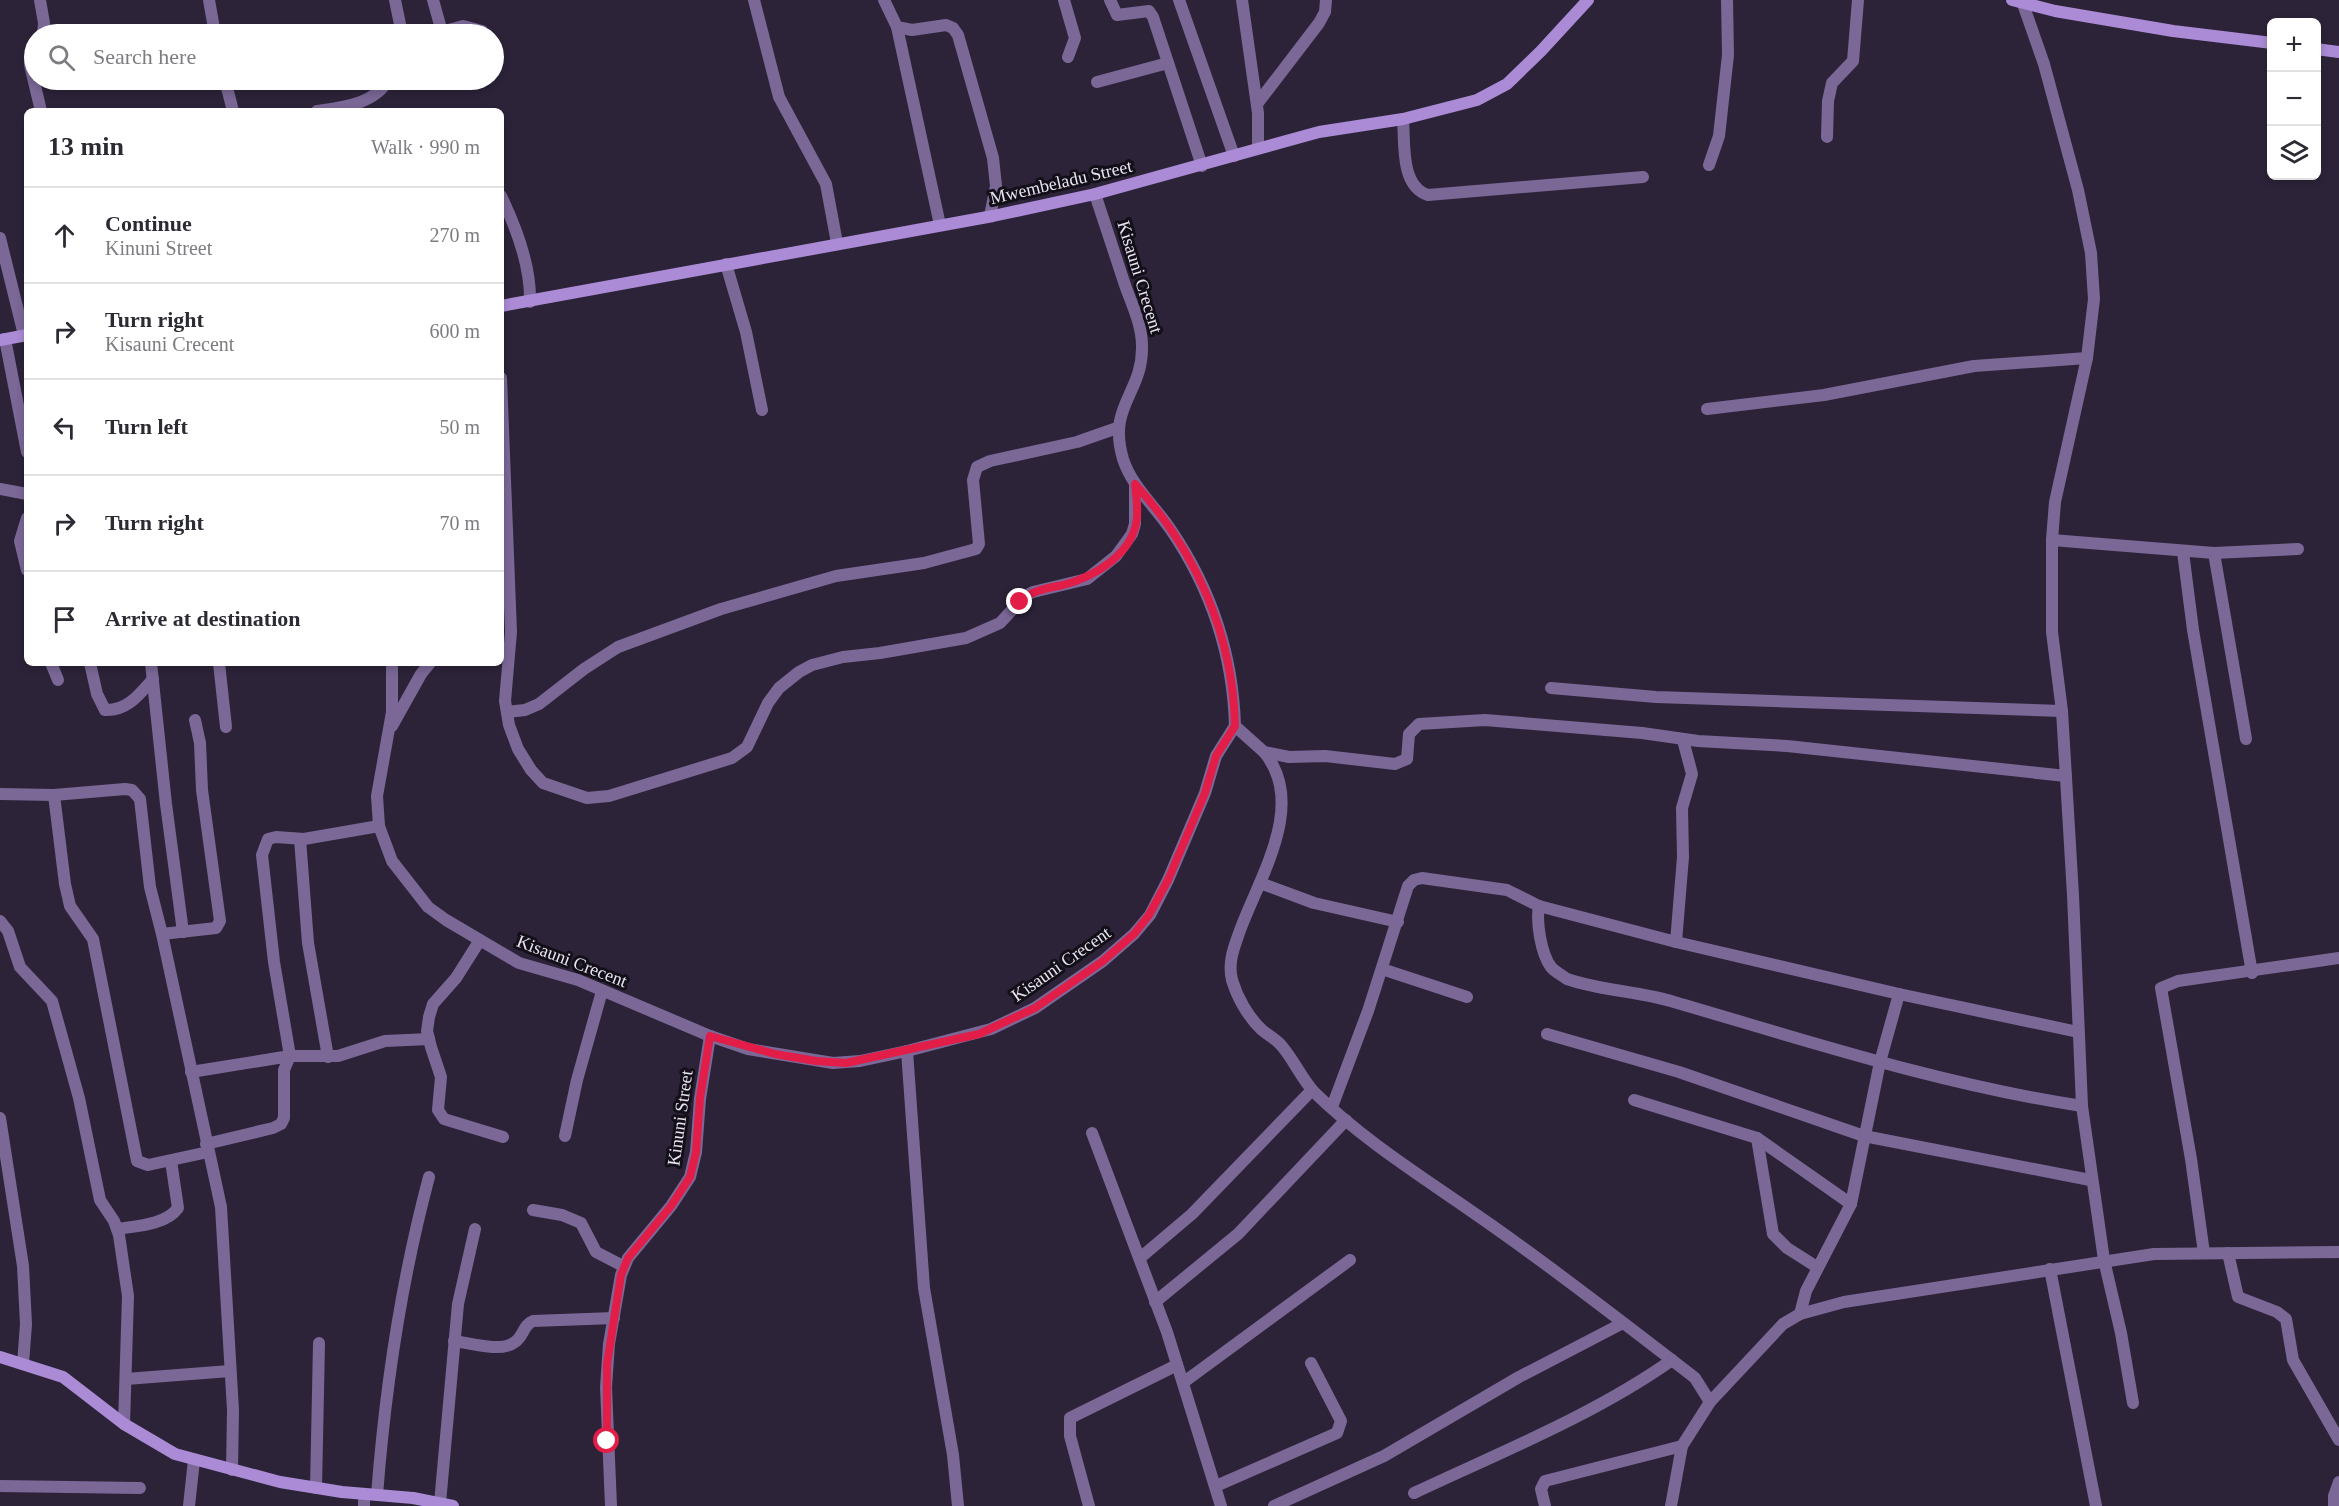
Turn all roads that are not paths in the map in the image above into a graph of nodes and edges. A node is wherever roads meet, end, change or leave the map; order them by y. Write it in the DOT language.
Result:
graph roads {
  1 [pos="40,0"];
  2 [pos="209,0"];
  3 [pos="395,0"];
  4 [pos="433,0"];
  5 [pos="754,0"];
  6 [pos="884,0"];
  7 [pos="1064,0"];
  8 [pos="1110,0"];
  9 [pos="1179,0"];
  10 [pos="1242,0"];
  11 [pos="1326,0"];
  12 [pos="1588,0"];
  13 [pos="1727,0"];
  14 [pos="1857,0"];
  15 [pos="2017,2"];
  16 [pos="44,24"];
  17 [pos="213,24"];
  18 [pos="400,24"];
  19 [pos="437,24"];
  20 [pos="897,27"];
  21 [pos="2267,43"];
  22 [pos="2321,50"];
  23 [pos="2339,52"];
  24 [pos="1068,57"];
  25 [pos="1168,63"];
  26 [pos="1097,82"];
  27 [pos="36,90"];
  28 [pos="228,90"];
  29 [pos="381,90"];
  30 [pos="1257,104"];
  31 [pos="40,108"];
  32 [pos="232,108"];
  33 [pos="332,108"];
  34 [pos="1403,119"];
  35 [pos="1827,137"];
  36 [pos="1258,148"];
  37 [pos="1234,156"];
  38 [pos="1709,165"];
  39 [pos="1202,166"];
  40 [pos="1643,177"];
  41 [pos="1095,194"];
  42 [pos="504,205"];
  43 [pos="990,216"];
  44 [pos="940,225"];
  45 [pos="0,238"];
  46 [pos="837,243"];
  47 [pos="726,264"];
  48 [pos="530,302"];
  49 [pos="504,306"];
  50 [pos="24,328"];
  51 [pos="24,335"];
  52 [pos="2,339"];
  53 [pos="2087,358"];
  54 [pos="1707,409"];
  55 [pos="762,410"];
  56 [pos="1117,428"];
  57 [pos="24,438"];
  58 [pos="1135,484"];
  59 [pos="0,489"];
  60 [pos="24,493"];
  61 [pos="24,528"];
  62 [pos="504,530"];
  63 [pos="2052,540"];
  64 [pos="2298,549"];
  65 [pos="2183,552"];
  66 [pos="2214,553"];
  67 [pos="24,558"];
  68 [pos="506,632"];
  69 [pos="52,666"];
  70 [pos="91,666"];
  71 [pos="151,666"];
  72 [pos="219,666"];
  73 [pos="392,666"];
  74 [pos="428,666"];
  75 [pos="153,679"];
  76 [pos="58,680"];
  77 [pos="1551,688"];
  78 [pos="2062,711"];
  79 [pos="507,712"];
  80 [pos="195,720"];
  81 [pos="1235,726"];
  82 [pos="226,727"];
  83 [pos="387,734"];
  84 [pos="2246,739"];
  85 [pos="1683,740"];
  86 [pos="1264,752"];
  87 [pos="2066,776"];
  88 [pos="0,794"];
  89 [pos="54,795"];
  90 [pos="379,826"];
  91 [pos="300,839"];
  92 [pos="1260,883"];
  93 [pos="1539,906"];
  94 [pos="0,921"];
  95 [pos="1398,922"];
  96 [pos="183,932"];
  97 [pos="162,934"];
  98 [pos="480,940"];
  99 [pos="1676,942"];
  100 [pos="2339,958"];
  101 [pos="1382,969"];
  102 [pos="2252,973"];
  103 [pos="602,991"];
  104 [pos="1899,994"];
  105 [pos="1467,997"];
  106 [pos="2078,1032"];
  107 [pos="1547,1034"];
  108 [pos="710,1036"];
  109 [pos="429,1039"];
  110 [pos="906,1051"];
  111 [pos="290,1056"];
  112 [pos="328,1057"];
  113 [pos="1880,1062"];
  114 [pos="191,1072"];
  115 [pos="1312,1090"];
  116 [pos="1634,1100"];
  117 [pos="2082,1106"];
  118 [pos="1332,1107"];
  119 [pos="0,1118"];
  120 [pos="1346,1120"];
  121 [pos="1092,1133"];
  122 [pos="565,1136"];
  123 [pos="1864,1136"];
  124 [pos="503,1137"];
  125 [pos="1757,1138"];
  126 [pos="207,1148"];
  127 [pos="171,1161"];
  128 [pos="429,1177"];
  129 [pos="2090,1180"];
  130 [pos="5,1181"];
  131 [pos="1851,1204"];
  132 [pos="533,1210"];
  133 [pos="475,1229"];
  134 [pos="117,1230"];
  135 [pos="2339,1252"];
  136 [pos="2204,1253"];
  137 [pos="2228,1253"];
  138 [pos="1140,1258"];
  139 [pos="1350,1260"];
  140 [pos="2104,1260"];
  141 [pos="624,1266"];
  142 [pos="1817,1267"];
  143 [pos="2050,1269"];
  144 [pos="1155,1302"];
  145 [pos="1800,1314"];
  146 [pos="614,1318"];
  147 [pos="1621,1324"];
  148 [pos="454,1341"];
  149 [pos="319,1343"];
  150 [pos="0,1358"];
  151 [pos="1672,1360"];
  152 [pos="1311,1363"];
  153 [pos="23,1364"];
  154 [pos="1177,1365"];
  155 [pos="230,1371"];
  156 [pos="126,1379"];
  157 [pos="1184,1382"];
  158 [pos="1710,1402"];
  159 [pos="2133,1403"];
  160 [pos="124,1424"];
  161 [pos="2339,1440"];
  162 [pos="1682,1446"];
  163 [pos="194,1460"];
  164 [pos="232,1470"];
  165 [pos="2339,1482"];
  166 [pos="0,1486"];
  167 [pos="1216,1486"];
  168 [pos="140,1488"];
  169 [pos="316,1488"];
  170 [pos="1414,1493"];
  171 [pos="377,1495"];
  172 [pos="364,1500"];
  173 [pos="440,1503"];
  174 [pos="189,1506"];
  175 [pos="453,1506"];
  176 [pos="611,1506"];
  177 [pos="958,1506"];
  178 [pos="1089,1506"];
  179 [pos="1221,1506"];
  180 [pos="1274,1506"];
  181 [pos="1545,1506"];
  182 [pos="1671,1506"];
  183 [pos="2096,1506"];
  184 [pos="2334,1506"];
  1 -- 16 [label="street"];
  2 -- 17 [label="street"];
  3 -- 18 [label="street"];
  4 -- 19 [label="street"];
  5 -- 46 [label="street"];
  6 -- 20 [label="street"];
  7 -- 24 [label="street"];
  8 -- 25 [label="street"];
  9 -- 37 [label="street"];
  10 -- 30 [label="street"];
  11 -- 30 [label="street"];
  12 -- 34 [label="street, Mwembeladu Street"];
  13 -- 38 [label="street"];
  14 -- 35 [label="street"];
  15 -- 21 [label="street"];
  15 -- 53 [label="street"];
  20 -- 43 [label="street"];
  20 -- 44 [label="street"];
  22 -- 23 [label="street"];
  25 -- 26 [label="street"];
  25 -- 39 [label="street"];
  27 -- 31 [label="street"];
  28 -- 32 [label="street"];
  29 -- 33 [label="street"];
  30 -- 36 [label="street"];
  34 -- 36 [label="street, Mwembeladu Street"];
  34 -- 40 [label="street"];
  36 -- 37 [label="street, Mwembeladu Street"];
  37 -- 39 [label="street, Mwembeladu Street"];
  39 -- 41 [label="street, Mwembeladu Street"];
  41 -- 43 [label="street, Mwembeladu Street"];
  41 -- 56 [label="street, Kisauni Crecent"];
  42 -- 48 [label="street"];
  43 -- 44 [label="street, Mwembeladu Street"];
  44 -- 46 [label="street, Mwembeladu Street"];
  45 -- 50 [label="street"];
  46 -- 47 [label="street, Mwembeladu Street"];
  47 -- 48 [label="street, Mwembeladu Street"];
  47 -- 55 [label="street"];
  48 -- 49 [label="street, Mwembeladu Street"];
  51 -- 52 [label="street"];
  52 -- 57 [label="street"];
  53 -- 54 [label="street"];
  53 -- 63 [label="street"];
  56 -- 58 [label="street, Kisauni Crecent"];
  56 -- 79 [label="street"];
  58 -- 79 [label="street"];
  58 -- 81 [label="street, Kisauni Crecent"];
  59 -- 60 [label="street"];
  61 -- 67 [label="street"];
  62 -- 68 [label="street"];
  63 -- 65 [label="street"];
  63 -- 78 [label="street"];
  64 -- 66 [label="street"];
  65 -- 66 [label="street"];
  65 -- 102 [label="street"];
  66 -- 84 [label="street"];
  68 -- 79 [label="street"];
  69 -- 76 [label="street"];
  70 -- 75 [label="street"];
  71 -- 75 [label="street"];
  72 -- 82 [label="street"];
  73 -- 83 [label="street, Kisauni Crecent"];
  74 -- 83 [label="street"];
  75 -- 96 [label="street"];
  77 -- 78 [label="street"];
  78 -- 87 [label="street"];
  80 -- 96 [label="street"];
  81 -- 86 [label="street"];
  81 -- 110 [label="street, Kisauni Crecent"];
  83 -- 90 [label="street, Kisauni Crecent"];
  85 -- 86 [label="street"];
  85 -- 87 [label="street"];
  85 -- 99 [label="street"];
  86 -- 92 [label="street"];
  87 -- 106 [label="street"];
  88 -- 89 [label="street"];
  89 -- 97 [label="street"];
  89 -- 127 [label="street"];
  90 -- 91 [label="street"];
  90 -- 98 [label="street, Kisauni Crecent"];
  91 -- 111 [label="street"];
  91 -- 112 [label="street"];
  92 -- 95 [label="street"];
  92 -- 115 [label="street"];
  93 -- 95 [label="street"];
  93 -- 99 [label="street"];
  93 -- 113 [label="street"];
  94 -- 134 [label="street"];
  95 -- 101 [label="street"];
  96 -- 97 [label="street"];
  97 -- 114 [label="street"];
  98 -- 103 [label="street, Kisauni Crecent"];
  98 -- 109 [label="street"];
  99 -- 104 [label="street"];
  100 -- 102 [label="street"];
  101 -- 105 [label="street"];
  101 -- 118 [label="street"];
  102 -- 136 [label="street"];
  103 -- 108 [label="street, Kisauni Crecent"];
  103 -- 122 [label="street"];
  104 -- 106 [label="street"];
  104 -- 113 [label="street"];
  106 -- 117 [label="street"];
  107 -- 123 [label="street"];
  108 -- 110 [label="street, Kisauni Crecent"];
  108 -- 141 [label="street, Kinuni Street"];
  109 -- 112 [label="street"];
  109 -- 124 [label="street"];
  110 -- 177 [label="street"];
  111 -- 112 [label="street"];
  111 -- 114 [label="street"];
  111 -- 126 [label="street"];
  113 -- 117 [label="street"];
  113 -- 123 [label="street"];
  114 -- 126 [label="street"];
  115 -- 118 [label="street"];
  115 -- 138 [label="street"];
  116 -- 125 [label="street"];
  117 -- 129 [label="street"];
  118 -- 120 [label="street"];
  119 -- 130 [label="street"];
  120 -- 144 [label="street"];
  120 -- 147 [label="street"];
  121 -- 138 [label="street"];
  123 -- 129 [label="street"];
  123 -- 131 [label="street"];
  125 -- 131 [label="street"];
  125 -- 142 [label="street"];
  126 -- 127 [label="street"];
  126 -- 155 [label="street"];
  127 -- 134 [label="street"];
  128 -- 171 [label="street"];
  129 -- 140 [label="street"];
  130 -- 153 [label="street"];
  131 -- 142 [label="street"];
  132 -- 141 [label="street"];
  133 -- 148 [label="street"];
  134 -- 156 [label="street"];
  135 -- 137 [label="street"];
  136 -- 137 [label="street"];
  136 -- 140 [label="street"];
  137 -- 161 [label="street"];
  138 -- 144 [label="street"];
  139 -- 157 [label="street"];
  140 -- 143 [label="street"];
  140 -- 159 [label="street"];
  141 -- 146 [label="street, Kinuni Street"];
  142 -- 145 [label="street"];
  143 -- 145 [label="street"];
  143 -- 183 [label="street"];
  144 -- 154 [label="street"];
  145 -- 158 [label="street"];
  146 -- 148 [label="street"];
  146 -- 176 [label="street, Kinuni Street"];
  147 -- 151 [label="street"];
  147 -- 180 [label="street"];
  148 -- 173 [label="street"];
  149 -- 169 [label="street"];
  150 -- 153 [label="street"];
  151 -- 158 [label="street"];
  151 -- 170 [label="street"];
  152 -- 167 [label="street"];
  153 -- 160 [label="street"];
  154 -- 157 [label="street"];
  154 -- 178 [label="street"];
  155 -- 156 [label="street"];
  155 -- 164 [label="street"];
  156 -- 160 [label="street"];
  157 -- 167 [label="street"];
  158 -- 162 [label="street"];
  160 -- 163 [label="street"];
  162 -- 181 [label="street"];
  162 -- 182 [label="street"];
  163 -- 164 [label="street"];
  163 -- 174 [label="street"];
  164 -- 169 [label="street"];
  165 -- 184 [label="street"];
  166 -- 168 [label="street"];
  167 -- 179 [label="street"];
  169 -- 172 [label="street"];
  171 -- 172 [label="street"];
  171 -- 173 [label="street"];
  173 -- 175 [label="street"];
}
